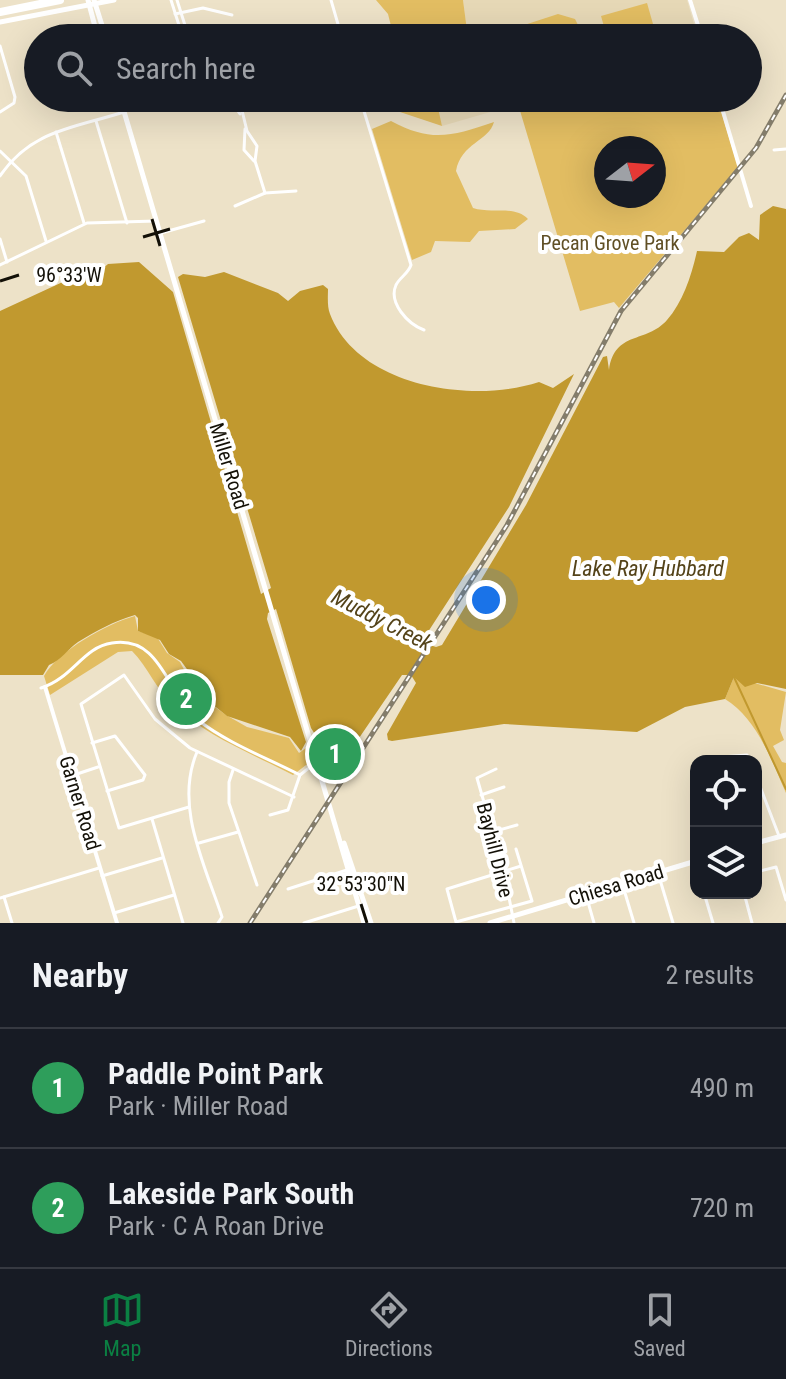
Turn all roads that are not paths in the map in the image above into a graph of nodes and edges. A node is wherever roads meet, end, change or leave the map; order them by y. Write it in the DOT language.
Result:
graph roads {
  1 [pos="60,0"];
  2 [pos="79,0"];
  3 [pos="112,0"];
  4 [pos="171,0"];
  5 [pos="177,0"];
  6 [pos="331,0"];
  7 [pos="690,0"];
  8 [pos="92,2"];
  9 [pos="70,8"];
  10 [pos="0,12"];
  11 [pos="181,12"];
  12 [pos="175,14"];
  13 [pos="232,15"];
  14 [pos="0,22"];
  15 [pos="96,24"];
  16 [pos="101,24"];
  17 [pos="178,24"];
  18 [pos="185,24"];
  19 [pos="338,24"];
  20 [pos="698,24"];
  21 [pos="0,46"];
  22 [pos="2,58"];
  23 [pos="0,112"];
  24 [pos="124,112"];
  25 [pos="239,112"];
  26 [pos="241,112"];
  27 [pos="364,112"];
  28 [pos="723,112"];
  29 [pos="242,116"];
  30 [pos="96,121"];
  31 [pos="56,132"];
  32 [pos="786,149"];
  33 [pos="774,150"];
  34 [pos="0,151"];
  35 [pos="11,161"];
  36 [pos="255,161"];
  37 [pos="0,176"];
  38 [pos="296,191"];
  39 [pos="265,193"];
  40 [pos="235,206"];
  41 [pos="751,206"];
  42 [pos="156,221"];
  43 [pos="204,221"];
  44 [pos="84,223"];
  45 [pos="127,223"];
  46 [pos="160,233"];
  47 [pos="0,239"];
  48 [pos="46,242"];
  49 [pos="7,262"];
  50 [pos="0,265"];
  51 [pos="424,330"];
  52 [pos="43,687"];
  53 [pos="92,743"];
  54 [pos="197,752"];
  55 [pos="318,761"];
  56 [pos="99,767"];
  57 [pos="496,769"];
  58 [pos="233,770"];
  59 [pos="300,775"];
  60 [pos="71,776"];
  61 [pos="504,787"];
  62 [pos="107,791"];
  63 [pos="762,792"];
  64 [pos="481,795"];
  65 [pos="294,797"];
  66 [pos="189,807"];
  67 [pos="270,815"];
  68 [pos="152,819"];
  69 [pos="517,825"];
  70 [pos="238,832"];
  71 [pos="492,832"];
  72 [pos="340,834"];
  73 [pos="786,835"];
  74 [pos="779,837"];
  75 [pos="762,841"];
  76 [pos="199,844"];
  77 [pos="516,849"];
  78 [pos="162,858"];
  79 [pos="690,865"];
  80 [pos="521,866"];
  81 [pos="354,867"];
  82 [pos="99,868"];
  83 [pos="347,870"];
  84 [pos="762,870"];
  85 [pos="504,872"];
  86 [pos="658,873"];
  87 [pos="102,876"];
  88 [pos="622,883"];
  89 [pos="257,885"];
  90 [pos="288,889"];
  91 [pos="174,895"];
  92 [pos="586,895"];
  93 [pos="2,898"];
  94 [pos="706,899"];
  95 [pos="746,899"];
  96 [pos="786,900"];
  97 [pos="362,905"];
  98 [pos="510,907"];
  99 [pos="114,913"];
  100 [pos="513,920"];
  101 [pos="220,922"];
  102 [pos="594,922"];
  103 [pos="12,923"];
  104 [pos="117,923"];
  105 [pos="183,923"];
  106 [pos="304,923"];
  107 [pos="364,923"];
  108 [pos="371,923"];
  109 [pos="490,923"];
  110 [pos="588,923"];
  111 [pos="634,923"];
  112 [pos="673,923"];
  113 [pos="713,923"];
  114 [pos="752,923"];
  1 -- 10 [label="highway"];
  2 -- 9 [label="main road"];
  3 -- 8 [label="main road"];
  4 -- 12 [label="street"];
  5 -- 11 [label="street"];
  6 -- 19 [label="street"];
  7 -- 20 [label="street"];
  8 -- 9 [label="main road"];
  8 -- 15 [label="main road"];
  8 -- 16 [label="main road"];
  9 -- 14 [label="main road"];
  11 -- 12 [label="street"];
  11 -- 13 [label="street"];
  11 -- 18 [label="street"];
  12 -- 17 [label="street"];
  21 -- 22 [label="street"];
  22 -- 23 [label="street"];
  24 -- 30 [label="street"];
  24 -- 42 [label="main road, Miller Road"];
  25 -- 29 [label="street"];
  26 -- 29 [label="street"];
  27 -- 51 [label="street"];
  28 -- 41 [label="street"];
  29 -- 36 [label="street"];
  29 -- 36 [label="street"];
  30 -- 31 [label="street"];
  30 -- 45 [label="street"];
  31 -- 35 [label="street"];
  31 -- 44 [label="street"];
  32 -- 33 [label="street"];
  34 -- 35 [label="street"];
  35 -- 37 [label="street"];
  35 -- 48 [label="street"];
  36 -- 39 [label="street"];
  38 -- 39 [label="street"];
  39 -- 40 [label="street"];
  42 -- 45 [label="street"];
  42 -- 46 [label="main road, Miller Road"];
  43 -- 46 [label="street"];
  44 -- 45 [label="street"];
  44 -- 48 [label="street"];
  46 -- 55 [label="main road, Miller Road"];
  47 -- 49 [label="street"];
  48 -- 49 [label="street"];
  49 -- 50 [label="street"];
  52 -- 59 [label="street"];
  52 -- 60 [label="street, Garner Road"];
  53 -- 54 [label="street"];
  53 -- 56 [label="street"];
  53 -- 62 [label="street"];
  54 -- 58 [label="street"];
  54 -- 66 [label="street"];
  55 -- 59 [label="street"];
  55 -- 72 [label="main road, Miller Road"];
  56 -- 60 [label="street"];
  56 -- 62 [label="street"];
  57 -- 64 [label="street, Bayhill Drive"];
  58 -- 65 [label="street"];
  58 -- 70 [label="street"];
  59 -- 65 [label="street"];
  60 -- 82 [label="street, Garner Road"];
  61 -- 64 [label="street"];
  62 -- 68 [label="street"];
  63 -- 74 [label="street"];
  64 -- 71 [label="street, Bayhill Drive"];
  65 -- 67 [label="street"];
  66 -- 68 [label="street"];
  66 -- 76 [label="street"];
  68 -- 78 [label="street"];
  69 -- 71 [label="street"];
  70 -- 76 [label="street"];
  70 -- 89 [label="street"];
  71 -- 85 [label="street, Bayhill Drive"];
  72 -- 81 [label="main road, Miller Road"];
  72 -- 83 [label="main road, Miller Road"];
  73 -- 74 [label="main road"];
  74 -- 75 [label="main road"];
  76 -- 101 [label="street"];
  77 -- 80 [label="street"];
  78 -- 87 [label="street"];
  78 -- 91 [label="street"];
  79 -- 86 [label="main road, Chiesa Road"];
  80 -- 85 [label="street"];
  80 -- 98 [label="street"];
  81 -- 83 [label="street"];
  81 -- 97 [label="main road, Miller Road"];
  82 -- 87 [label="street, Garner Road"];
  82 -- 93 [label="street"];
  83 -- 90 [label="street"];
  83 -- 97 [label="main road, Miller Road"];
  84 -- 96 [label="street"];
  85 -- 98 [label="street, Bayhill Drive"];
  85 -- 98 [label="street"];
  86 -- 88 [label="main road, Chiesa Road"];
  86 -- 112 [label="street"];
  87 -- 99 [label="street, Garner Road"];
  88 -- 92 [label="main road, Chiesa Road"];
  88 -- 111 [label="street"];
  91 -- 99 [label="street"];
  91 -- 105 [label="street"];
  92 -- 100 [label="main road, Chiesa Road"];
  92 -- 102 [label="street"];
  93 -- 103 [label="street"];
  94 -- 113 [label="street"];
  95 -- 114 [label="street"];
  97 -- 106 [label="street"];
  97 -- 107 [label="main road, Miller Road"];
  97 -- 108 [label="main road, Miller Road"];
  98 -- 100 [label="street, Bayhill Drive"];
  99 -- 104 [label="street, Garner Road"];
  100 -- 109 [label="main road, Chiesa Road"];
  102 -- 110 [label="street"];
}
